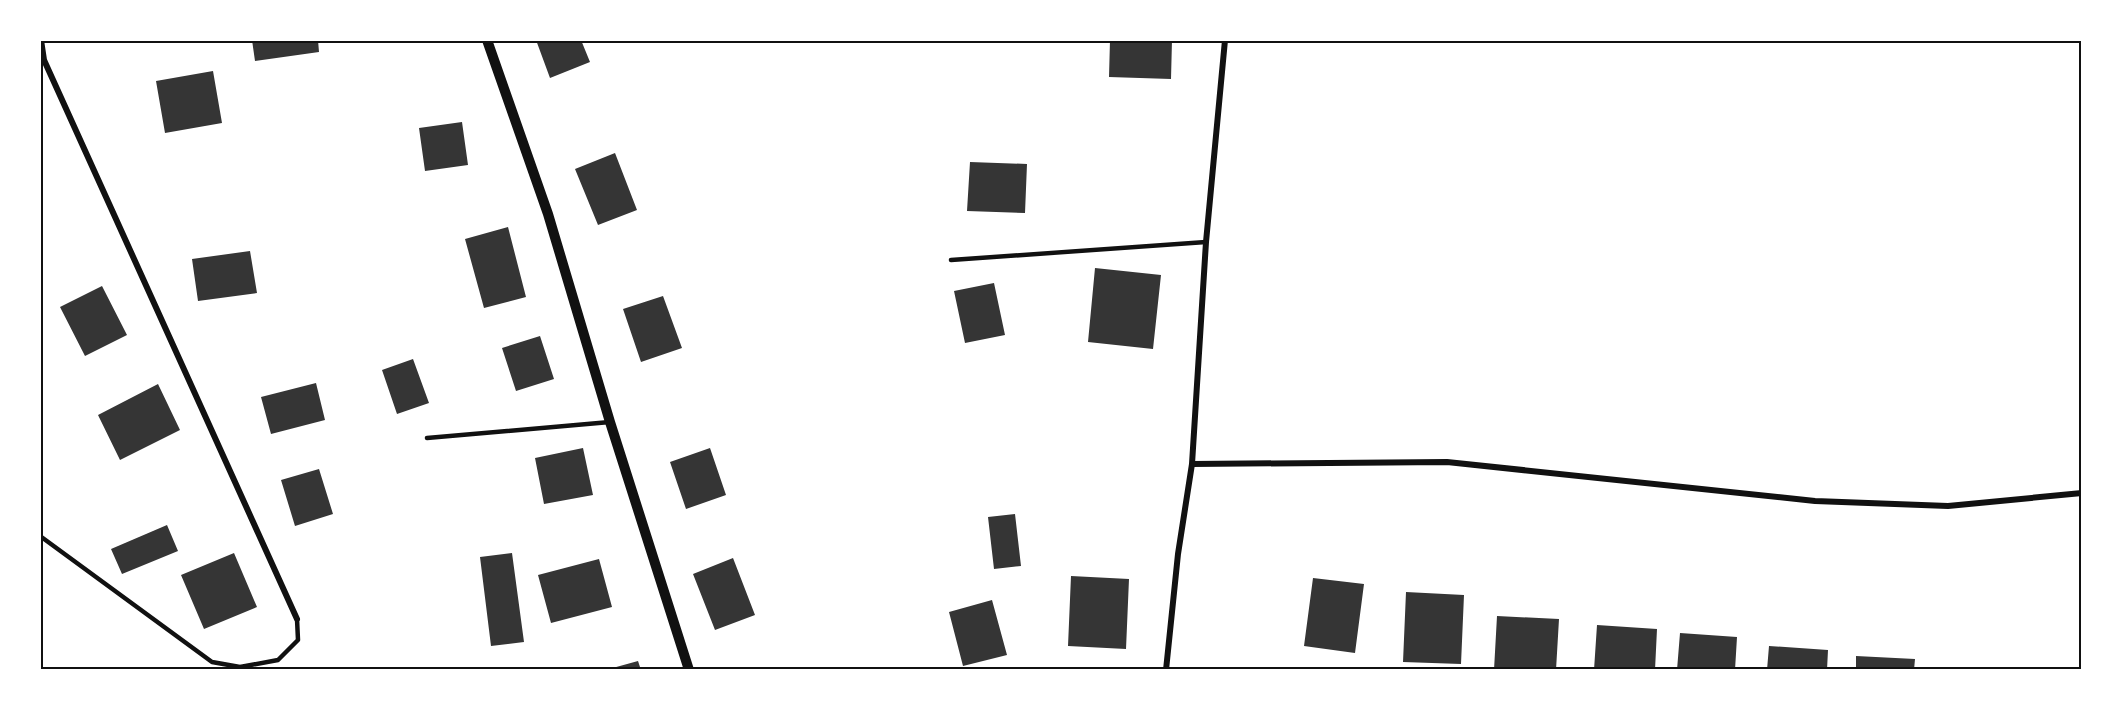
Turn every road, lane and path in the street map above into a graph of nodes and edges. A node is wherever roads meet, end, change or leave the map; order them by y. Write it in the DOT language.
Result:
graph roads {
  1 [pos="41,40"];
  2 [pos="487,40"];
  3 [pos="1225,40"];
  4 [pos="1206,242"];
  5 [pos="951,260"];
  6 [pos="610,422"];
  7 [pos="427,438"];
  8 [pos="1192,464"];
  9 [pos="2082,493"];
  10 [pos="40,536"];
  11 [pos="297,619"];
  12 [pos="689,669"];
  13 [pos="1166,669"];
  1 -- 11 [label="street"];
  2 -- 6 [label="street"];
  3 -- 4 [label="street"];
  4 -- 5 [label="lane"];
  4 -- 8 [label="street"];
  6 -- 7 [label="lane"];
  6 -- 12 [label="street"];
  8 -- 9 [label="street"];
  8 -- 13 [label="street"];
  10 -- 11 [label="lane"];
}
